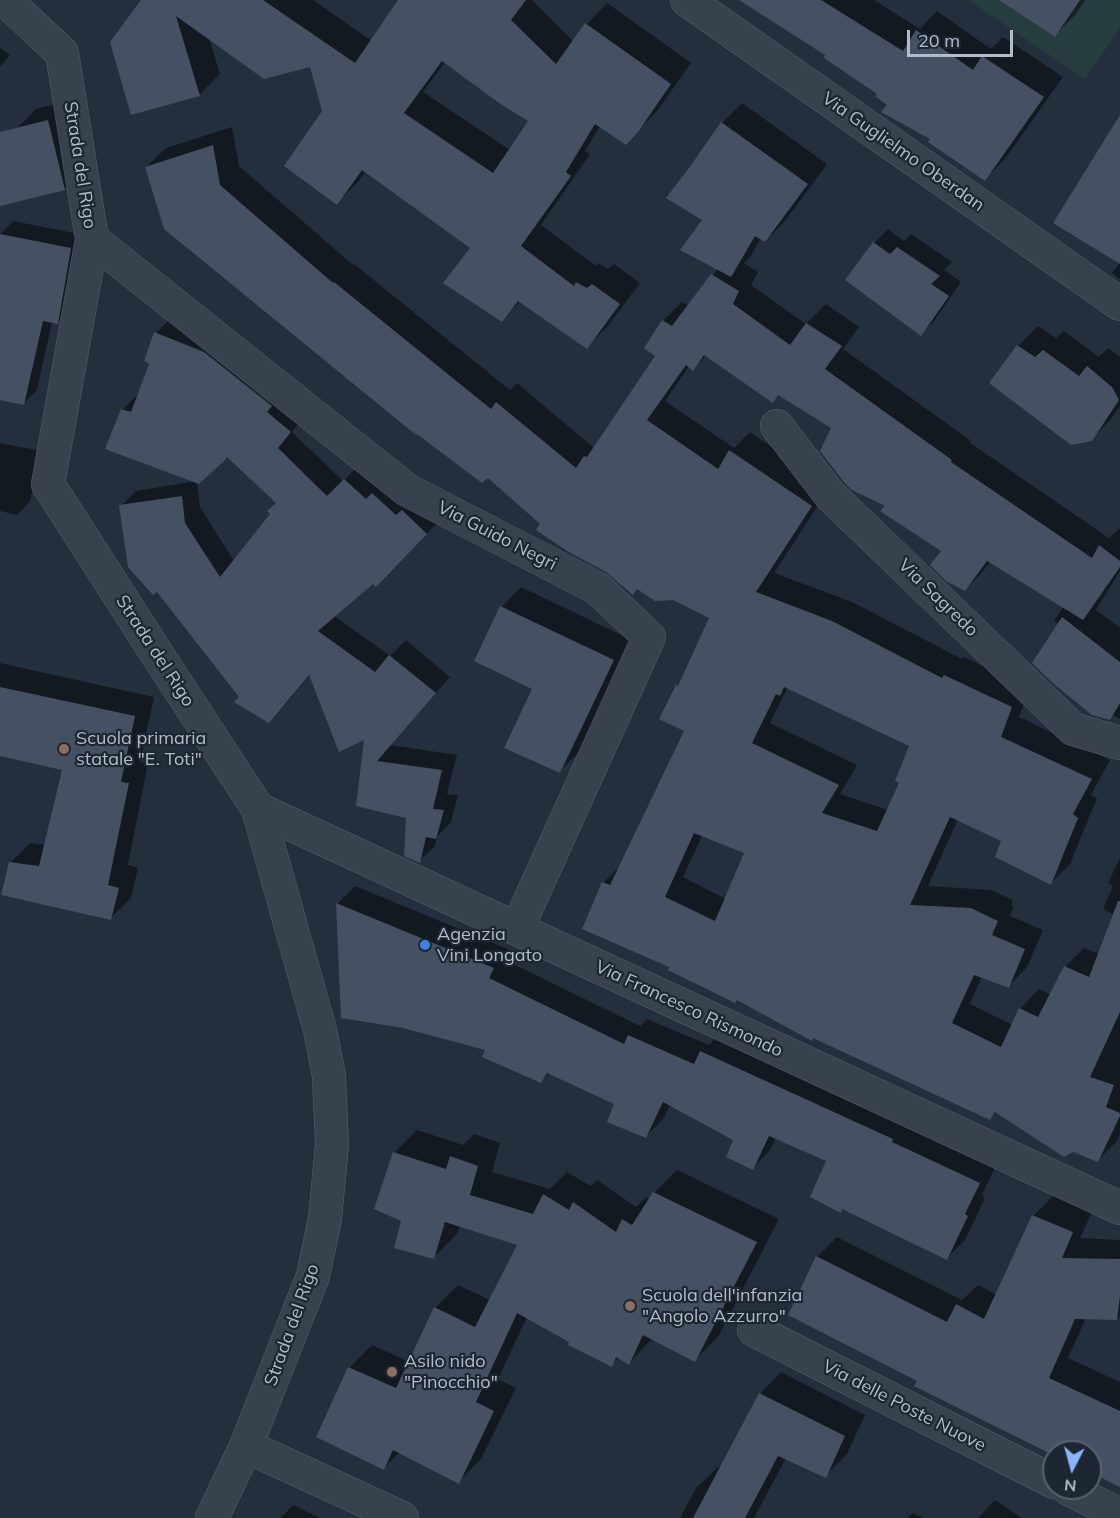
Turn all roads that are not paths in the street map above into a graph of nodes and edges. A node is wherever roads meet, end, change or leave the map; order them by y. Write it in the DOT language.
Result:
graph roads {
  1 [pos="5,0"];
  2 [pos="687,0"];
  3 [pos="92,239"];
  4 [pos="1120,304"];
  5 [pos="777,426"];
  6 [pos="1120,743"];
  7 [pos="258,809"];
  8 [pos="517,929"];
  9 [pos="1120,1208"];
  10 [pos="754,1330"];
  11 [pos="246,1446"];
  12 [pos="1042,1476"];
  13 [pos="1090,1500"];
  14 [pos="1120,1515"];
  15 [pos="212,1518"];
  16 [pos="402,1518"];
  1 -- 3 [label="street, Strada del Rigo"];
  2 -- 4 [label="street, Via Guglielmo Oberdan"];
  3 -- 7 [label="street, Strada del Rigo"];
  3 -- 8 [label="street, Via Guido Negri"];
  5 -- 6 [label="street, Via Sagredo"];
  7 -- 8 [label="street, Via Francesco Rismondo"];
  7 -- 11 [label="street, Strada del Rigo"];
  8 -- 9 [label="street, Via Francesco Rismondo"];
  10 -- 12 [label="street, Via delle Poste Nuove"];
  11 -- 15 [label="street, Strada del Rigo"];
  11 -- 16 [label="street"];
  13 -- 14 [label="street"];
}
